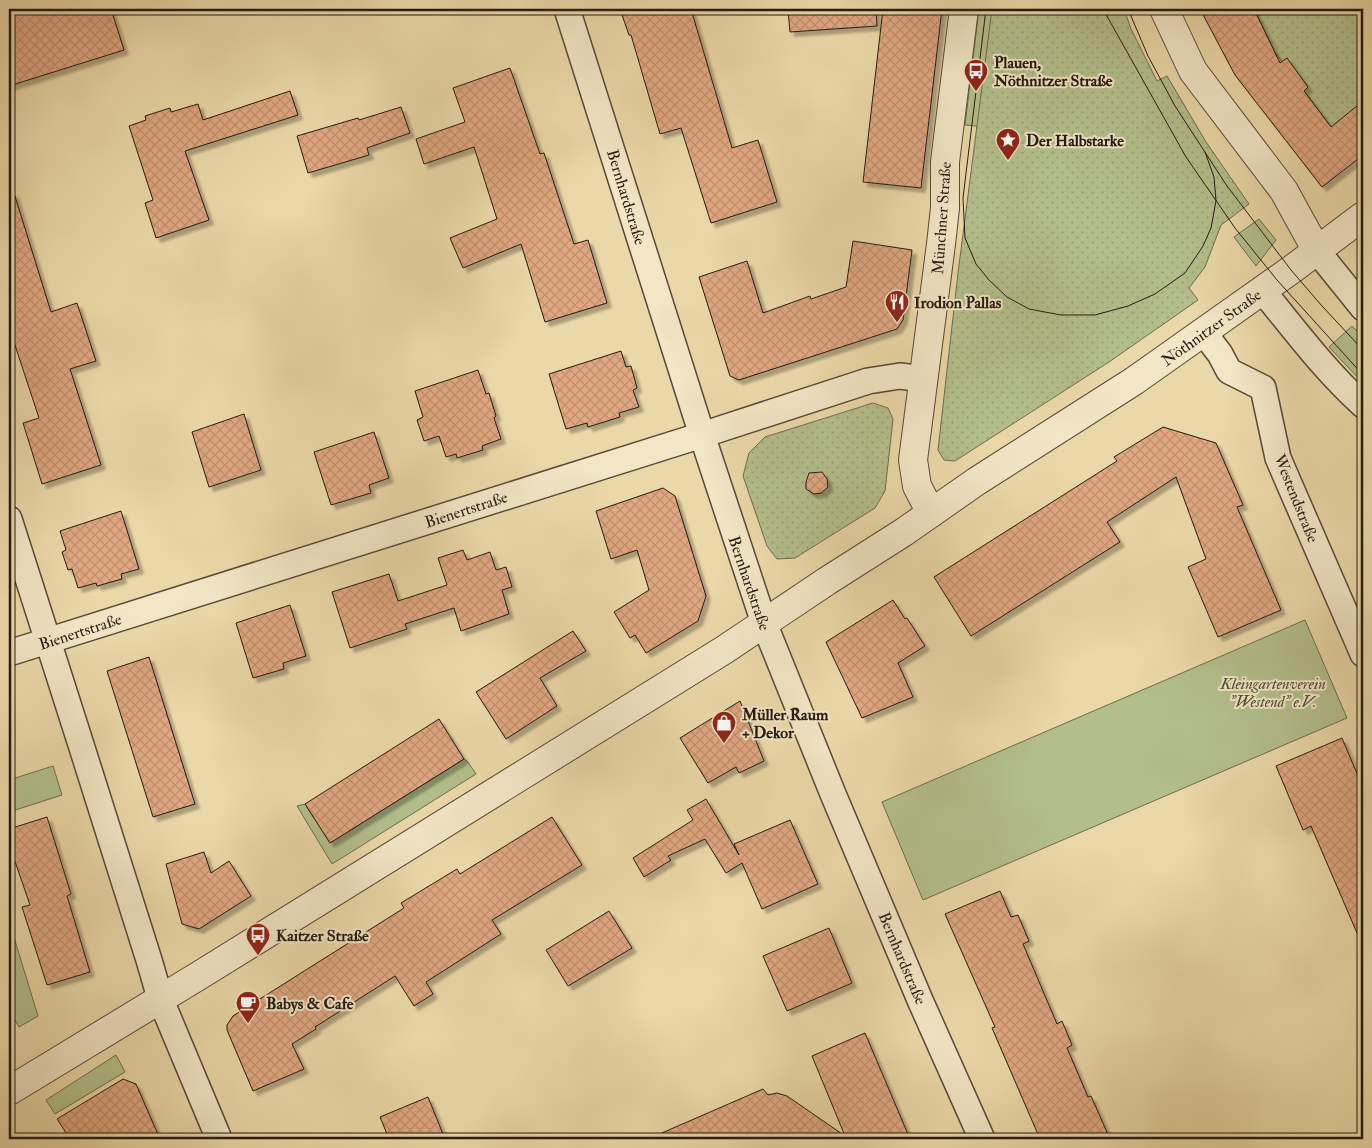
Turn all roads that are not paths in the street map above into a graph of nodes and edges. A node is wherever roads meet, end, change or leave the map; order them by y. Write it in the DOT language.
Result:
graph roads {
  1 [pos="567,9"];
  2 [pos="964,9"];
  3 [pos="1164,9"];
  4 [pos="1363,216"];
  5 [pos="1318,251"];
  6 [pos="1262,290"];
  7 [pos="1363,308"];
  8 [pos="1204,333"];
  9 [pos="924,379"];
  10 [pos="1363,405"];
  11 [pos="702,435"];
  12 [pos="931,513"];
  13 [pos="9,519"];
  14 [pos="764,623"];
  15 [pos="47,641"];
  16 [pos="9,653"];
  17 [pos="1363,654"];
  18 [pos="160,998"];
  19 [pos="9,1091"];
  20 [pos="219,1139"];
  21 [pos="982,1139"];
  1 -- 11 [label="street, Bernhardstraße"];
  2 -- 9 [label="street, Münchner Straße"];
  3 -- 5 [label="street"];
  4 -- 5 [label="street, Nöthnitzer Straße"];
  5 -- 6 [label="street, Nöthnitzer Straße"];
  5 -- 7 [label="street"];
  6 -- 8 [label="street, Nöthnitzer Straße"];
  6 -- 10 [label="street"];
  8 -- 12 [label="street, Nöthnitzer Straße"];
  8 -- 17 [label="street, Westendstraße"];
  9 -- 11 [label="street, Bienertstraße"];
  9 -- 12 [label="street, Münchner Straße"];
  11 -- 14 [label="street, Bernhardstraße"];
  11 -- 15 [label="street, Bienertstraße"];
  12 -- 14 [label="street, Nöthnitzer Straße"];
  13 -- 15 [label="street"];
  14 -- 18 [label="street, Nöthnitzer Straße"];
  14 -- 21 [label="street, Bernhardstraße"];
  15 -- 16 [label="street, Bienertstraße"];
  15 -- 18 [label="street"];
  18 -- 19 [label="street, Nöthnitzer Straße"];
  18 -- 20 [label="street"];
}
